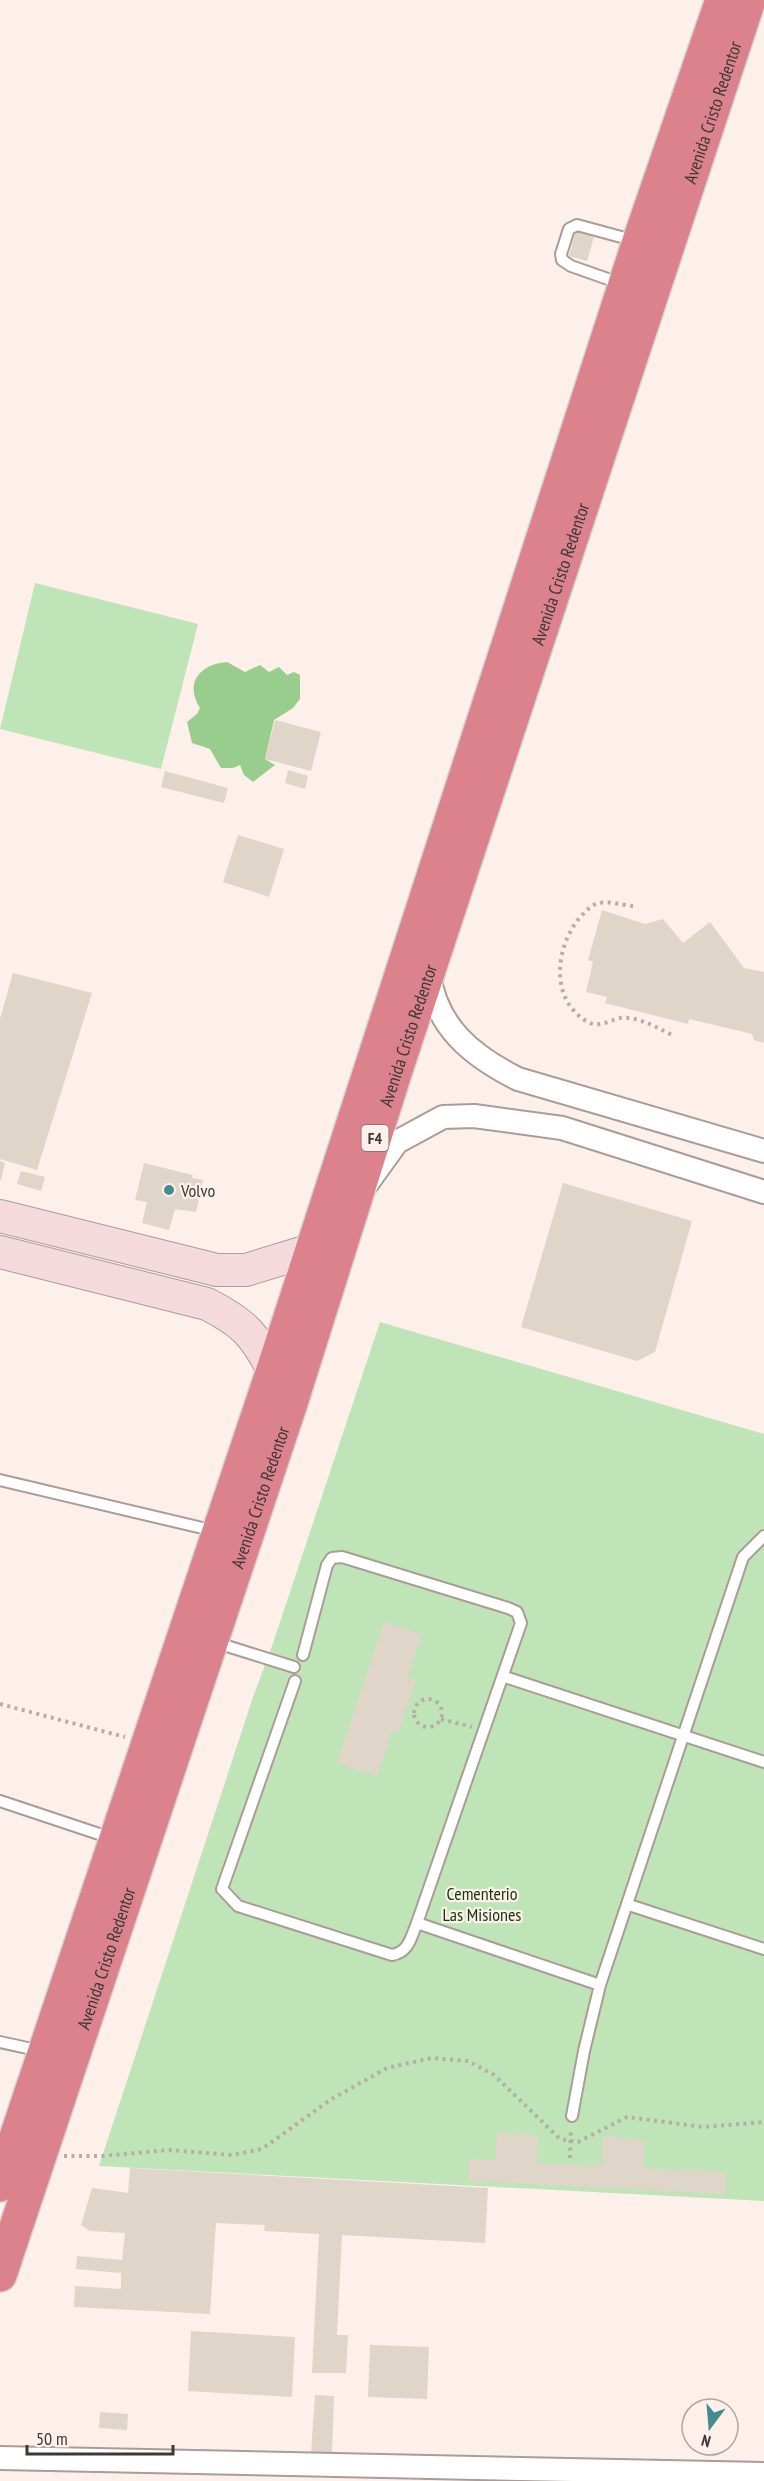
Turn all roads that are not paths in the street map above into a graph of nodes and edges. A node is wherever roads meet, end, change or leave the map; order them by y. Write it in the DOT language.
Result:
graph roads {
  1 [pos="722,0"];
  2 [pos="750,0"];
  3 [pos="639,242"];
  4 [pos="625,285"];
  5 [pos="429,974"];
  6 [pos="569,1093"];
  7 [pos="627,1111"];
  8 [pos="562,1128"];
  9 [pos="620,1144"];
  10 [pos="764,1151"];
  11 [pos="764,1192"];
  12 [pos="358,1196"];
  13 [pos="0,1216"];
  14 [pos="311,1250"];
  15 [pos="0,1252"];
  16 [pos="217,1270"];
  17 [pos="207,1304"];
  18 [pos="273,1370"];
  19 [pos="0,1480"];
  20 [pos="218,1532"];
  21 [pos="764,1536"];
  22 [pos="210,1641"];
  23 [pos="303,1654"];
  24 [pos="294,1667"];
  25 [pos="505,1677"];
  26 [pos="294,1681"];
  27 [pos="683,1735"];
  28 [pos="764,1762"];
  29 [pos="0,1802"];
  30 [pos="114,1839"];
  31 [pos="629,1905"];
  32 [pos="417,1923"];
  33 [pos="764,1949"];
  34 [pos="600,1985"];
  35 [pos="0,2042"];
  36 [pos="44,2052"];
  37 [pos="572,2116"];
  38 [pos="0,2185"];
  39 [pos="0,2275"];
  40 [pos="0,2458"];
  41 [pos="764,2474"];
  1 -- 3 [label="highway, Avenida Cristo Redentor / F4"];
  2 -- 5 [label="highway, Avenida Cristo Redentor / F4"];
  3 -- 4 [label="highway, Avenida Cristo Redentor / F4"];
  3 -- 4 [label="lane"];
  4 -- 14 [label="highway, Avenida Cristo Redentor / F4"];
  5 -- 6 [label="street"];
  5 -- 12 [label="highway, Avenida Cristo Redentor / F4"];
  6 -- 7 [label="street"];
  6 -- 8 [label="street"];
  7 -- 9 [label="street"];
  7 -- 10 [label="street"];
  8 -- 9 [label="street"];
  8 -- 12 [label="street"];
  9 -- 11 [label="street"];
  12 -- 22 [label="highway, Avenida Cristo Redentor / F4"];
  13 -- 16 [label="main road"];
  14 -- 16 [label="main road"];
  14 -- 18 [label="highway, Avenida Cristo Redentor / F4"];
  15 -- 17 [label="main road"];
  16 -- 17 [label="main road"];
  17 -- 18 [label="main road"];
  18 -- 20 [label="highway, Avenida Cristo Redentor / F4"];
  19 -- 20 [label="lane"];
  20 -- 30 [label="highway, Avenida Cristo Redentor / F4"];
  21 -- 27 [label="lane"];
  22 -- 24 [label="lane"];
  22 -- 39 [label="highway, Avenida Cristo Redentor / F4"];
  23 -- 25 [label="lane"];
  25 -- 27 [label="lane"];
  25 -- 32 [label="lane"];
  26 -- 32 [label="lane"];
  27 -- 28 [label="lane"];
  27 -- 31 [label="lane"];
  29 -- 30 [label="lane"];
  30 -- 36 [label="highway, Avenida Cristo Redentor / F4"];
  31 -- 33 [label="lane"];
  31 -- 34 [label="lane"];
  32 -- 34 [label="lane"];
  34 -- 37 [label="lane"];
  35 -- 36 [label="lane"];
  36 -- 38 [label="highway, Avenida Cristo Redentor / F4"];
  40 -- 41 [label="street"];
}
